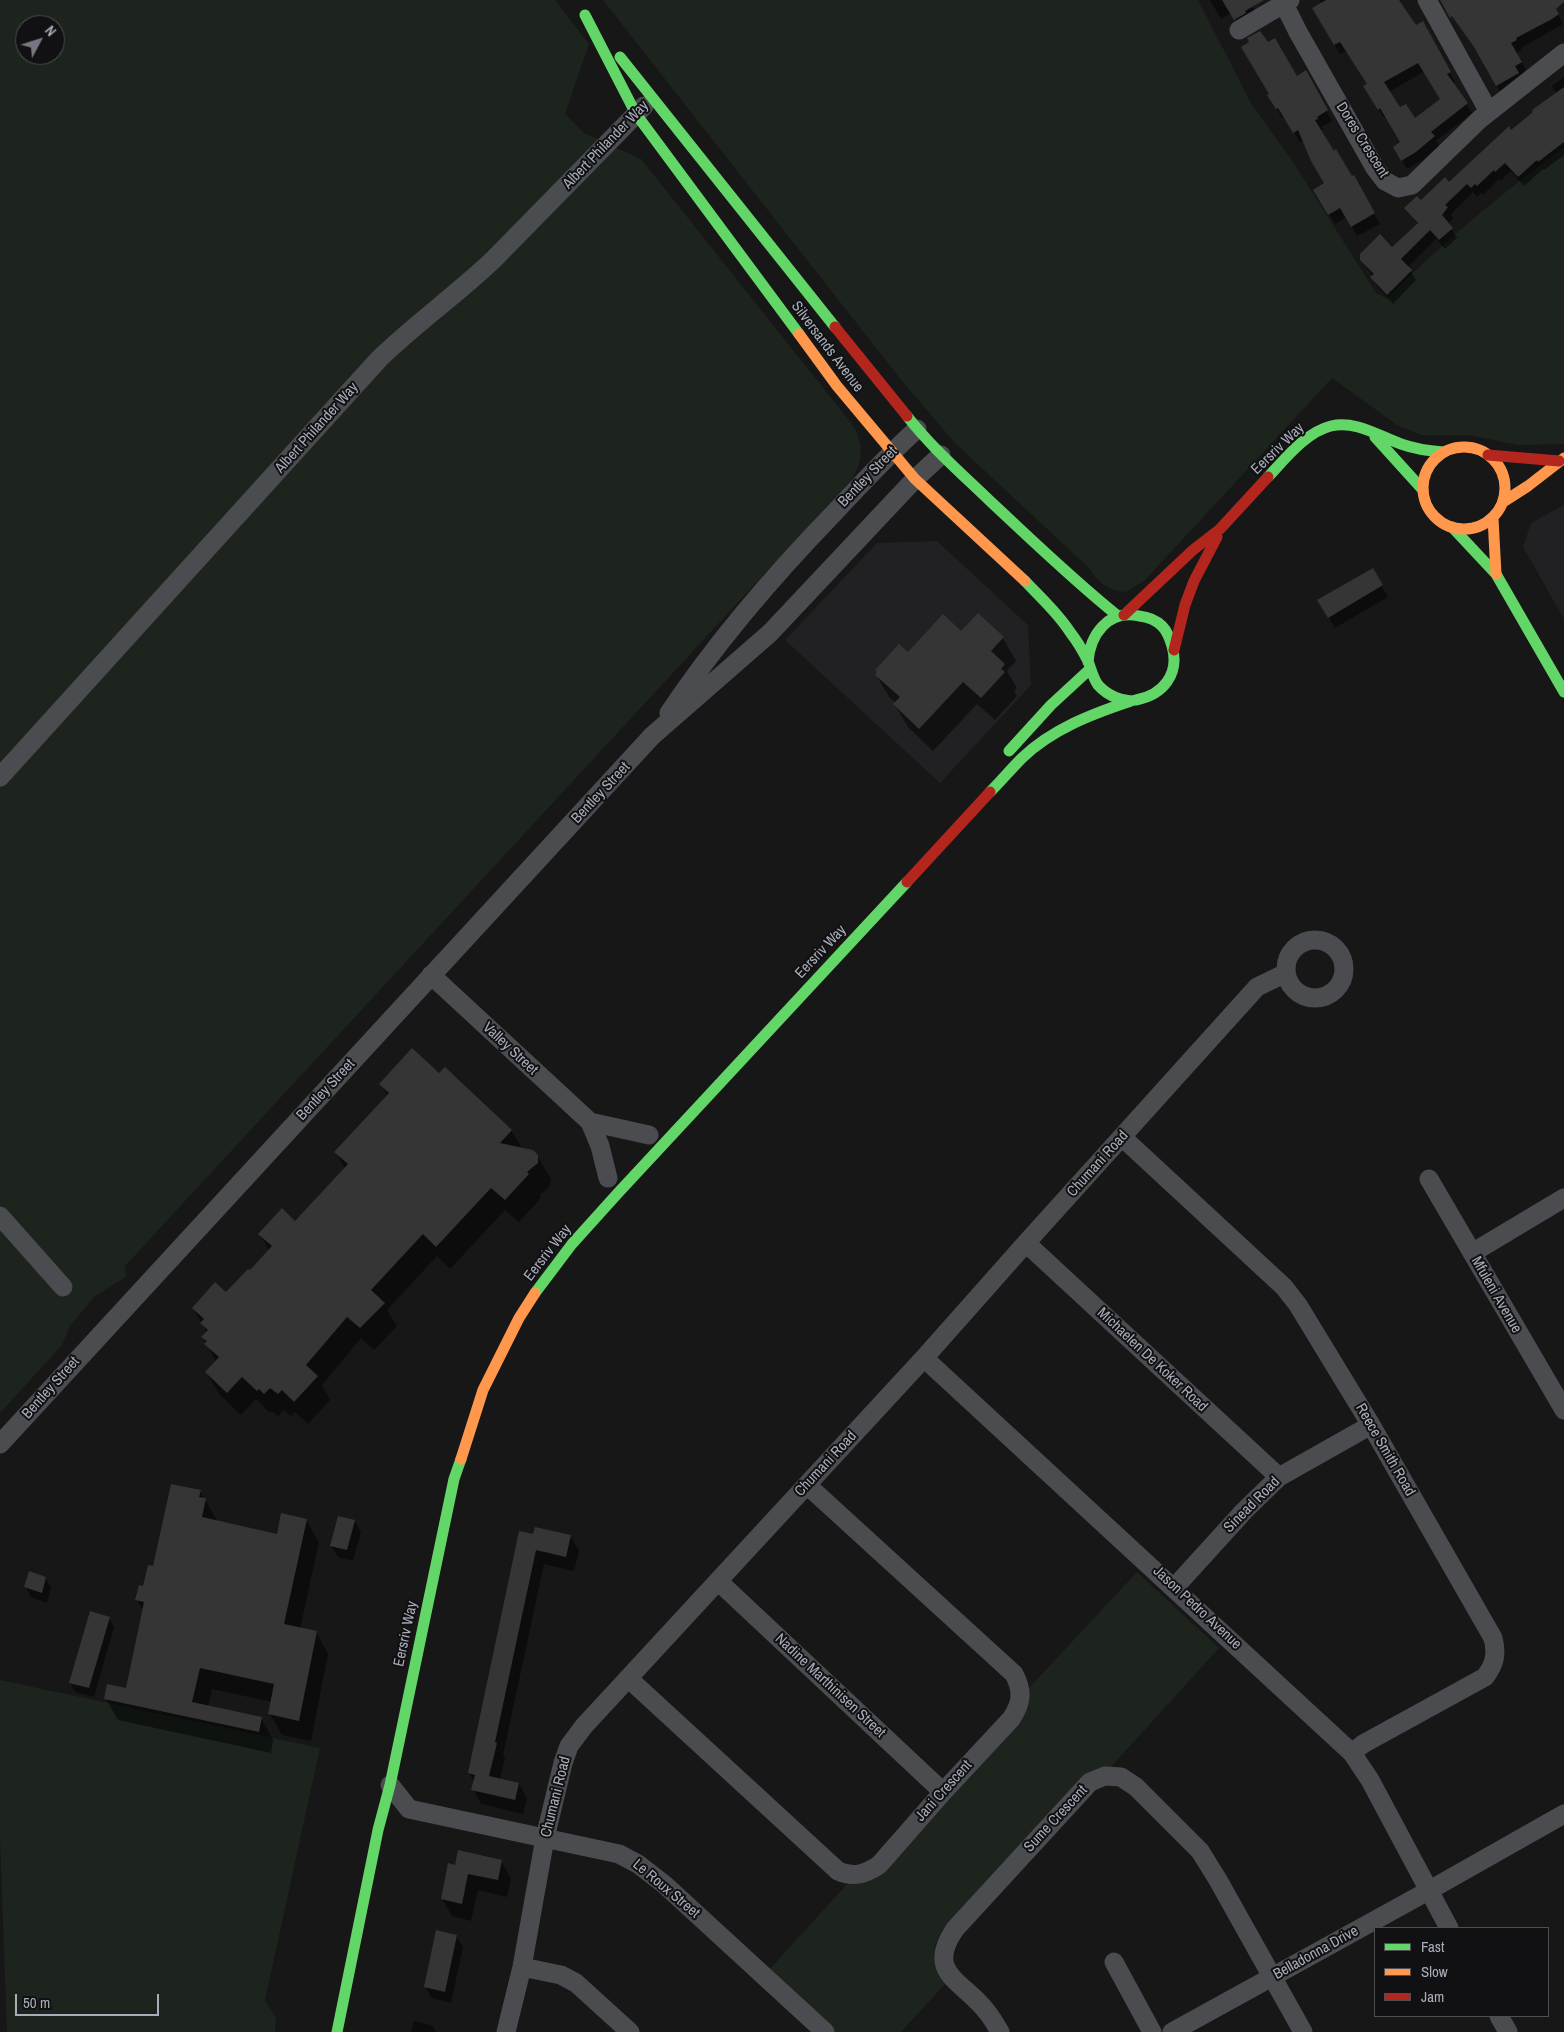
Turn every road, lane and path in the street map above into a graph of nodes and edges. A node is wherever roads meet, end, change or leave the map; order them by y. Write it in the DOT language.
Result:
graph roads {
  1 [pos="1427,0"];
  2 [pos="1287,2"];
  3 [pos="1239,30"];
  4 [pos="1564,53"];
  5 [pos="652,98"];
  6 [pos="1489,112"];
  7 [pos="636,114"];
  8 [pos="917,429"];
  9 [pos="1371,433"];
  10 [pos="891,452"];
  11 [pos="1444,452"];
  12 [pos="941,454"];
  13 [pos="1488,455"];
  14 [pos="1561,460"];
  15 [pos="915,479"];
  16 [pos="1423,490"];
  17 [pos="1503,502"];
  18 [pos="1493,518"];
  19 [pos="1452,527"];
  20 [pos="1220,529"];
  21 [pos="1496,574"];
  22 [pos="746,611"];
  23 [pos="1121,615"];
  24 [pos="770,632"];
  25 [pos="1174,650"];
  26 [pos="1089,665"];
  27 [pos="1564,692"];
  28 [pos="1131,701"];
  29 [pos="652,736"];
  30 [pos="1002,758"];
  31 [pos="0,777"];
  32 [pos="1286,973"];
  33 [pos="431,976"];
  34 [pos="590,1122"];
  35 [pos="647,1136"];
  36 [pos="1122,1137"];
  37 [pos="610,1176"];
  38 [pos="1429,1180"];
  39 [pos="1564,1198"];
  40 [pos="0,1216"];
  41 [pos="1026,1243"];
  42 [pos="1472,1253"];
  43 [pos="63,1287"];
  44 [pos="924,1358"];
  45 [pos="1561,1400"];
  46 [pos="1371,1425"];
  47 [pos="0,1444"];
  48 [pos="1279,1477"];
  49 [pos="807,1485"];
  50 [pos="718,1581"];
  51 [pos="1174,1588"];
  52 [pos="628,1678"];
  53 [pos="1352,1753"];
  54 [pos="390,1785"];
  55 [pos="943,1792"];
  56 [pos="409,1809"];
  57 [pos="1564,1814"];
  58 [pos="378,1830"];
  59 [pos="545,1838"];
  60 [pos="1428,1891"];
  61 [pos="1448,1927"];
  62 [pos="1114,1962"];
  63 [pos="522,1967"];
  64 [pos="1272,1977"];
  65 [pos="1500,2017"];
  66 [pos="337,2032"];
  67 [pos="506,2032"];
  68 [pos="630,2032"];
  69 [pos="825,2032"];
  70 [pos="1000,2032"];
  71 [pos="1152,2032"];
  72 [pos="1172,2032"];
  73 [pos="1302,2032"];
  74 [pos="1508,2032"];
  1 -- 6 [label="street"];
  2 -- 3 [label="street"];
  2 -- 6 [label="street, Dores Crescent"];
  4 -- 6 [label="street, Dores Crescent"];
  5 -- 7 [label="street, Albert Philander Way"];
  5 -- 7 [label="main road, Silversands Avenue"];
  5 -- 8 [label="main road, Silversands Avenue"];
  7 -- 10 [label="main road, Silversands Avenue"];
  7 -- 31 [label="street, Albert Philander Way"];
  8 -- 10 [label="street, Bentley Street"];
  8 -- 12 [label="main road, Silversands Avenue"];
  9 -- 11 [label="main road, Eersriv Way"];
  9 -- 16 [label="main road, Eersriv Way"];
  9 -- 20 [label="main road, Eersriv Way"];
  10 -- 15 [label="main road, Silversands Avenue"];
  10 -- 22 [label="street, Bentley Street"];
  11 -- 13 [label="main road"];
  11 -- 16 [label="main road"];
  12 -- 15 [label="street, Bentley Street"];
  12 -- 23 [label="main road, Silversands Avenue"];
  13 -- 14 [label="main road"];
  13 -- 17 [label="main road"];
  14 -- 17 [label="main road"];
  15 -- 24 [label="street, Bentley Street"];
  15 -- 26 [label="main road, Silversands Avenue"];
  16 -- 19 [label="main road"];
  17 -- 18 [label="main road"];
  18 -- 19 [label="main road"];
  18 -- 21 [label="main road"];
  19 -- 21 [label="main road"];
  20 -- 23 [label="main road, Eersriv Way"];
  20 -- 25 [label="main road, Eersriv Way"];
  21 -- 27 [label="main road"];
  22 -- 24 [label="street"];
  22 -- 29 [label="street, Bentley Street"];
  23 -- 25 [label="main road"];
  23 -- 26 [label="main road"];
  24 -- 29 [label="street, Bentley Street"];
  25 -- 28 [label="main road"];
  26 -- 28 [label="main road"];
  26 -- 30 [label="main road"];
  28 -- 54 [label="main road, Eersriv Way"];
  29 -- 33 [label="street, Bentley Street"];
  32 -- 36 [label="street, Chumani Road"];
  33 -- 34 [label="street, Valley Street"];
  33 -- 47 [label="street, Bentley Street"];
  34 -- 35 [label="street"];
  34 -- 37 [label="street, Valley Street"];
  36 -- 41 [label="street, Chumani Road"];
  36 -- 46 [label="street, Reece Smith Road"];
  38 -- 42 [label="street, Mfuleni Avenue"];
  39 -- 42 [label="street"];
  40 -- 43 [label="street"];
  41 -- 44 [label="street, Chumani Road"];
  41 -- 48 [label="street, Michaelen De Koker Road"];
  42 -- 45 [label="street, Mfuleni Avenue"];
  44 -- 49 [label="street, Chumani Road"];
  44 -- 51 [label="street, Jason Pedro Avenue"];
  46 -- 48 [label="street, Sinead Road"];
  46 -- 53 [label="street, Reece Smith Road"];
  48 -- 51 [label="street, Sinead Road"];
  49 -- 50 [label="street, Chumani Road"];
  49 -- 55 [label="street, Jani Crescent"];
  50 -- 52 [label="street, Chumani Road"];
  50 -- 55 [label="street, Nadine Marthinisen Street"];
  51 -- 53 [label="street, Jason Pedro Avenue"];
  52 -- 55 [label="street, Jani Crescent"];
  52 -- 59 [label="street, Chumani Road"];
  53 -- 60 [label="street, Jason Pedro Avenue"];
  54 -- 56 [label="street"];
  54 -- 58 [label="main road, Eersriv Way"];
  56 -- 58 [label="street"];
  56 -- 59 [label="street, Le Roux Street"];
  57 -- 60 [label="street, Belladonna Drive"];
  58 -- 66 [label="main road, Eersriv Way"];
  59 -- 63 [label="street, Chumani Road"];
  59 -- 69 [label="street, Le Roux Street"];
  60 -- 61 [label="street, Jason Pedro Avenue"];
  60 -- 64 [label="street, Belladonna Drive"];
  62 -- 71 [label="street"];
  63 -- 67 [label="street, Chumani Road"];
  63 -- 68 [label="street"];
  64 -- 70 [label="street, Sume Crescent"];
  64 -- 72 [label="street, Belladonna Drive"];
  64 -- 73 [label="street"];
  65 -- 74 [label="street"];
}
